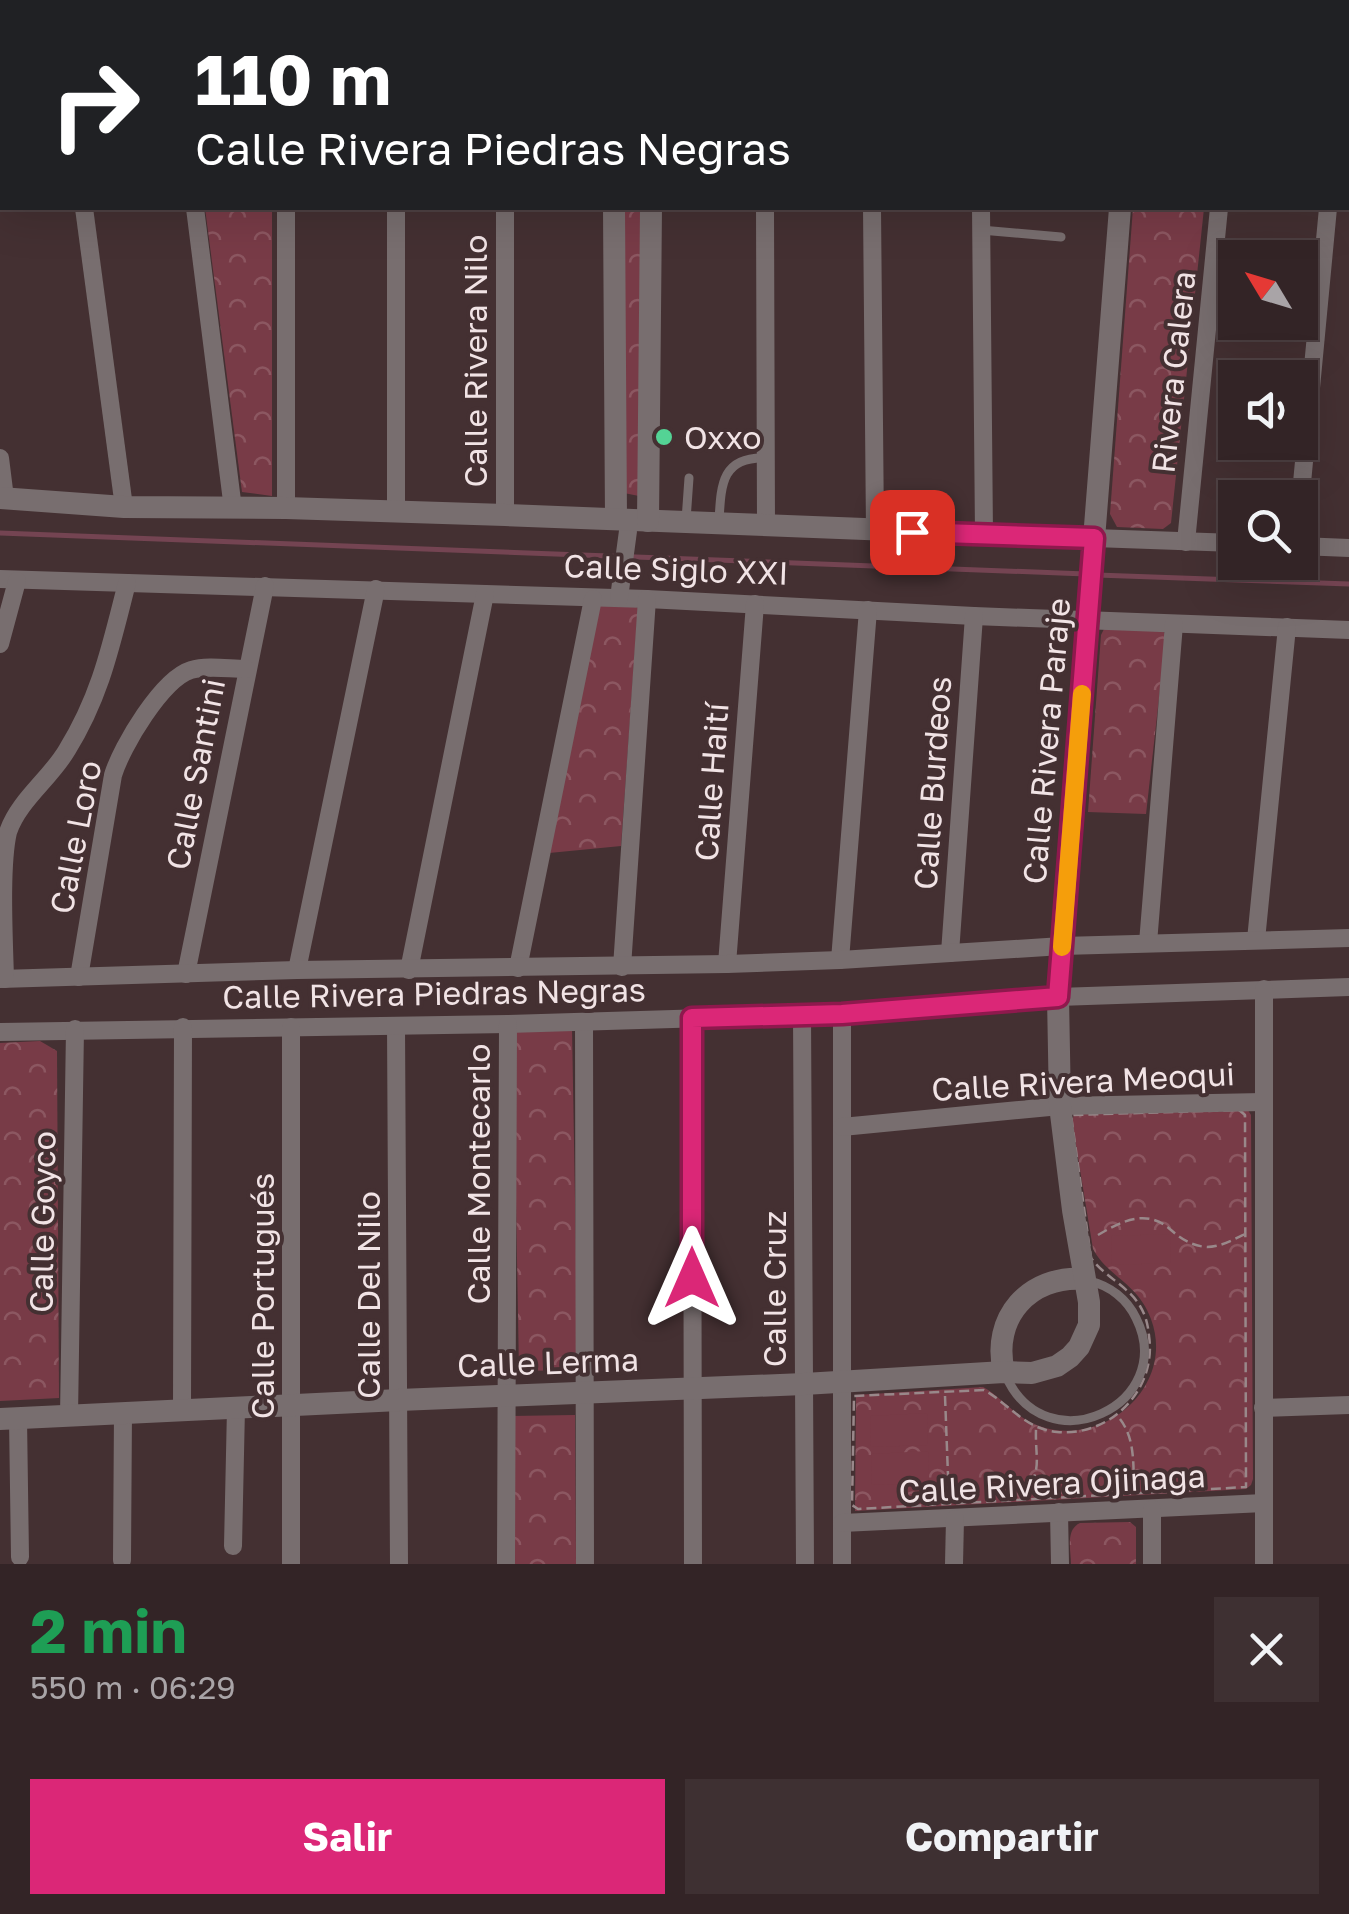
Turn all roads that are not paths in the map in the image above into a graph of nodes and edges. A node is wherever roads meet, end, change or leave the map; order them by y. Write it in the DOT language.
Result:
graph roads {
  1 [pos="84,210"];
  2 [pos="195,210"];
  3 [pos="286,210"];
  4 [pos="396,210"];
  5 [pos="505,210"];
  6 [pos="614,210"];
  7 [pos="651,210"];
  8 [pos="765,210"];
  9 [pos="872,210"];
  10 [pos="981,210"];
  11 [pos="1120,210"];
  12 [pos="1219,210"];
  13 [pos="1328,210"];
  14 [pos="982,230"];
  15 [pos="1062,237"];
  16 [pos="0,458"];
  17 [pos="766,458"];
  18 [pos="689,478"];
  19 [pos="1302,480"];
  20 [pos="3,498"];
  21 [pos="124,507"];
  22 [pos="286,508"];
  23 [pos="233,509"];
  24 [pos="396,513"];
  25 [pos="505,516"];
  26 [pos="686,522"];
  27 [pos="719,524"];
  28 [pos="630,526"];
  29 [pos="766,526"];
  30 [pos="875,531"];
  31 [pos="984,535"];
  32 [pos="1186,542"];
  33 [pos="1218,543"];
  34 [pos="1318,547"];
  35 [pos="1094,548"];
  36 [pos="1349,548"];
  37 [pos="8,580"];
  38 [pos="127,583"];
  39 [pos="265,586"];
  40 [pos="376,589"];
  41 [pos="485,594"];
  42 [pos="619,598"];
  43 [pos="592,599"];
  44 [pos="647,599"];
  45 [pos="756,604"];
  46 [pos="868,610"];
  47 [pos="1089,611"];
  48 [pos="974,616"];
  49 [pos="1174,624"];
  50 [pos="1287,627"];
  51 [pos="1349,630"];
  52 [pos="0,644"];
  53 [pos="246,669"];
  54 [pos="1349,938"];
  55 [pos="1256,940"];
  56 [pos="1148,944"];
  57 [pos="1062,946"];
  58 [pos="950,953"];
  59 [pos="840,960"];
  60 [pos="727,964"];
  61 [pos="622,967"];
  62 [pos="518,968"];
  63 [pos="297,970"];
  64 [pos="409,970"];
  65 [pos="186,974"];
  66 [pos="80,977"];
  67 [pos="3,979"];
  68 [pos="1349,987"];
  69 [pos="1264,989"];
  70 [pos="1058,997"];
  71 [pos="802,1014"];
  72 [pos="842,1014"];
  73 [pos="692,1018"];
  74 [pos="584,1022"];
  75 [pos="508,1024"];
  76 [pos="396,1026"];
  77 [pos="183,1027"];
  78 [pos="292,1027"];
  79 [pos="75,1030"];
  80 [pos="0,1032"];
  81 [pos="1263,1102"];
  82 [pos="1060,1106"];
  83 [pos="842,1126"];
  84 [pos="1084,1279"];
  85 [pos="1004,1372"];
  86 [pos="841,1382"];
  87 [pos="804,1384"];
  88 [pos="692,1389"];
  89 [pos="585,1393"];
  90 [pos="506,1396"];
  91 [pos="399,1400"];
  92 [pos="292,1405"];
  93 [pos="1349,1405"];
  94 [pos="236,1408"];
  95 [pos="1263,1408"];
  96 [pos="182,1410"];
  97 [pos="124,1412"];
  98 [pos="69,1416"];
  99 [pos="9,1418"];
  100 [pos="1264,1504"];
  101 [pos="1143,1509"];
  102 [pos="1059,1512"];
  103 [pos="952,1519"];
  104 [pos="842,1523"];
  105 [pos="233,1546"];
  106 [pos="20,1557"];
  107 [pos="122,1560"];
  108 [pos="291,1564"];
  109 [pos="399,1564"];
  110 [pos="506,1564"];
  111 [pos="585,1564"];
  112 [pos="693,1564"];
  113 [pos="805,1564"];
  114 [pos="842,1564"];
  115 [pos="954,1564"];
  116 [pos="1060,1564"];
  117 [pos="1152,1564"];
  118 [pos="1264,1564"];
  1 -- 21 [label="street"];
  2 -- 23 [label="street"];
  3 -- 22 [label="street"];
  4 -- 24 [label="street"];
  5 -- 25 [label="street, Calle Rivera Nilo"];
  6 -- 28 [label="street"];
  7 -- 28 [label="street"];
  8 -- 17 [label="street"];
  9 -- 30 [label="street"];
  10 -- 14 [label="street"];
  11 -- 35 [label="street, Calle Rivera Paraje"];
  12 -- 32 [label="street, Rivera Calera"];
  13 -- 19 [label="street"];
  14 -- 15 [label="lane"];
  14 -- 31 [label="street"];
  16 -- 20 [label="street"];
  17 -- 27 [label="lane"];
  17 -- 29 [label="street"];
  18 -- 26 [label="lane"];
  20 -- 21 [label="street, Calle Siglo XXI"];
  21 -- 23 [label="street, Calle Siglo XXI"];
  22 -- 23 [label="street, Calle Siglo XXI"];
  22 -- 24 [label="street, Calle Siglo XXI"];
  24 -- 25 [label="street, Calle Siglo XXI"];
  25 -- 28 [label="street, Calle Siglo XXI"];
  26 -- 27 [label="street, Calle Siglo XXI"];
  26 -- 28 [label="street, Calle Siglo XXI"];
  27 -- 29 [label="street, Calle Siglo XXI"];
  28 -- 42 [label="street"];
  29 -- 30 [label="street, Calle Siglo XXI"];
  30 -- 31 [label="street, Calle Siglo XXI"];
  31 -- 35 [label="street, Calle Siglo XXI"];
  32 -- 33 [label="street, Calle Siglo XXI"];
  32 -- 35 [label="street, Calle Siglo XXI"];
  34 -- 36 [label="street"];
  35 -- 47 [label="street, Calle Rivera Paraje"];
  37 -- 38 [label="street, Calle Siglo XXI"];
  37 -- 52 [label="street"];
  38 -- 39 [label="street, Calle Siglo XXI"];
  38 -- 67 [label="street"];
  39 -- 40 [label="street, Calle Siglo XXI"];
  39 -- 53 [label="street, Calle Santini"];
  40 -- 41 [label="street, Calle Siglo XXI"];
  40 -- 63 [label="street"];
  41 -- 43 [label="street, Calle Siglo XXI"];
  41 -- 64 [label="street"];
  42 -- 43 [label="street, Calle Siglo XXI"];
  42 -- 44 [label="street, Calle Siglo XXI"];
  43 -- 62 [label="street"];
  44 -- 45 [label="street, Calle Siglo XXI"];
  44 -- 61 [label="street"];
  45 -- 46 [label="street, Calle Siglo XXI"];
  45 -- 60 [label="street, Calle Haití"];
  46 -- 48 [label="street, Calle Siglo XXI"];
  46 -- 59 [label="street"];
  47 -- 48 [label="street, Calle Siglo XXI"];
  47 -- 49 [label="street, Calle Siglo XXI"];
  47 -- 57 [label="street, Calle Rivera Paraje"];
  48 -- 58 [label="street, Calle Burdeos"];
  49 -- 50 [label="street, Calle Siglo XXI"];
  49 -- 56 [label="street"];
  50 -- 51 [label="street, Calle Siglo XXI"];
  50 -- 55 [label="street"];
  53 -- 65 [label="street, Calle Santini"];
  53 -- 66 [label="street, Calle Loro"];
  54 -- 55 [label="street, Calle Rivera Piedras Negras"];
  55 -- 56 [label="street, Calle Rivera Piedras Negras"];
  56 -- 57 [label="street, Calle Rivera Piedras Negras"];
  57 -- 58 [label="street, Calle Rivera Piedras Negras"];
  57 -- 70 [label="street, Calle Rivera Paraje"];
  58 -- 59 [label="street, Calle Rivera Piedras Negras"];
  59 -- 60 [label="street, Calle Rivera Piedras Negras"];
  60 -- 61 [label="street, Calle Rivera Piedras Negras"];
  61 -- 62 [label="street, Calle Rivera Piedras Negras"];
  62 -- 64 [label="street, Calle Rivera Piedras Negras"];
  63 -- 64 [label="street, Calle Rivera Piedras Negras"];
  63 -- 65 [label="street, Calle Rivera Piedras Negras"];
  65 -- 66 [label="street, Calle Rivera Piedras Negras"];
  66 -- 67 [label="street, Calle Rivera Piedras Negras"];
  68 -- 69 [label="street, Calle Rivera Piedras Negras"];
  69 -- 70 [label="street, Calle Rivera Piedras Negras"];
  69 -- 81 [label="street"];
  70 -- 72 [label="street, Calle Rivera Piedras Negras"];
  70 -- 82 [label="street, Calle Rivera Paraje"];
  71 -- 72 [label="street, Calle Rivera Piedras Negras"];
  71 -- 73 [label="street, Calle Rivera Piedras Negras"];
  71 -- 87 [label="street, Calle Cruz"];
  72 -- 83 [label="street, Calle Cruz"];
  73 -- 74 [label="street, Calle Rivera Piedras Negras"];
  73 -- 88 [label="street"];
  74 -- 75 [label="street, Calle Rivera Piedras Negras"];
  74 -- 89 [label="street"];
  75 -- 76 [label="street, Calle Rivera Piedras Negras"];
  75 -- 90 [label="street, Calle Montecarlo"];
  76 -- 78 [label="street, Calle Rivera Piedras Negras"];
  76 -- 91 [label="street, Calle Del Nilo"];
  77 -- 78 [label="street, Calle Rivera Piedras Negras"];
  77 -- 79 [label="street, Calle Rivera Piedras Negras"];
  77 -- 96 [label="street"];
  78 -- 92 [label="street, Calle Portugués"];
  79 -- 80 [label="street, Calle Rivera Piedras Negras"];
  79 -- 98 [label="street, Calle Goyco"];
  81 -- 82 [label="street, Calle Rivera Meoqui"];
  81 -- 95 [label="street, Calle Rivera Meoqui"];
  82 -- 83 [label="street, Calle Rivera Meoqui"];
  82 -- 84 [label="street, Calle Rivera Paraje"];
  83 -- 86 [label="street, Calle Cruz"];
  84 -- 85 [label="street"];
  84 -- 85 [label="street, Calle Lerma"];
  84 -- 85 [label="lane"];
  85 -- 86 [label="street, Calle Lerma"];
  86 -- 87 [label="street, Calle Lerma"];
  86 -- 104 [label="street, Calle Cruz"];
  87 -- 88 [label="street, Calle Lerma"];
  87 -- 113 [label="street, Calle Cruz"];
  88 -- 89 [label="street, Calle Lerma"];
  88 -- 112 [label="street"];
  89 -- 90 [label="street, Calle Lerma"];
  89 -- 111 [label="street"];
  90 -- 91 [label="street, Calle Lerma"];
  90 -- 110 [label="street, Calle Montecarlo"];
  91 -- 92 [label="street, Calle Lerma"];
  91 -- 109 [label="street, Calle Del Nilo"];
  92 -- 94 [label="street, Calle Lerma"];
  92 -- 108 [label="street, Calle Portugués"];
  93 -- 95 [label="street"];
  94 -- 96 [label="street, Calle Lerma"];
  94 -- 105 [label="street"];
  95 -- 100 [label="street, Calle Rivera Meoqui"];
  96 -- 97 [label="street, Calle Lerma"];
  97 -- 98 [label="street, Calle Lerma"];
  97 -- 107 [label="street"];
  98 -- 99 [label="street, Calle Lerma"];
  99 -- 106 [label="street"];
  100 -- 101 [label="street, Calle Rivera Ojinaga"];
  100 -- 118 [label="street, Calle Rivera Meoqui"];
  101 -- 102 [label="street, Calle Rivera Ojinaga"];
  101 -- 117 [label="street"];
  102 -- 103 [label="street, Calle Rivera Ojinaga"];
  102 -- 116 [label="street"];
  103 -- 104 [label="street, Calle Rivera Ojinaga"];
  103 -- 115 [label="street"];
  104 -- 114 [label="street, Calle Cruz"];
}
